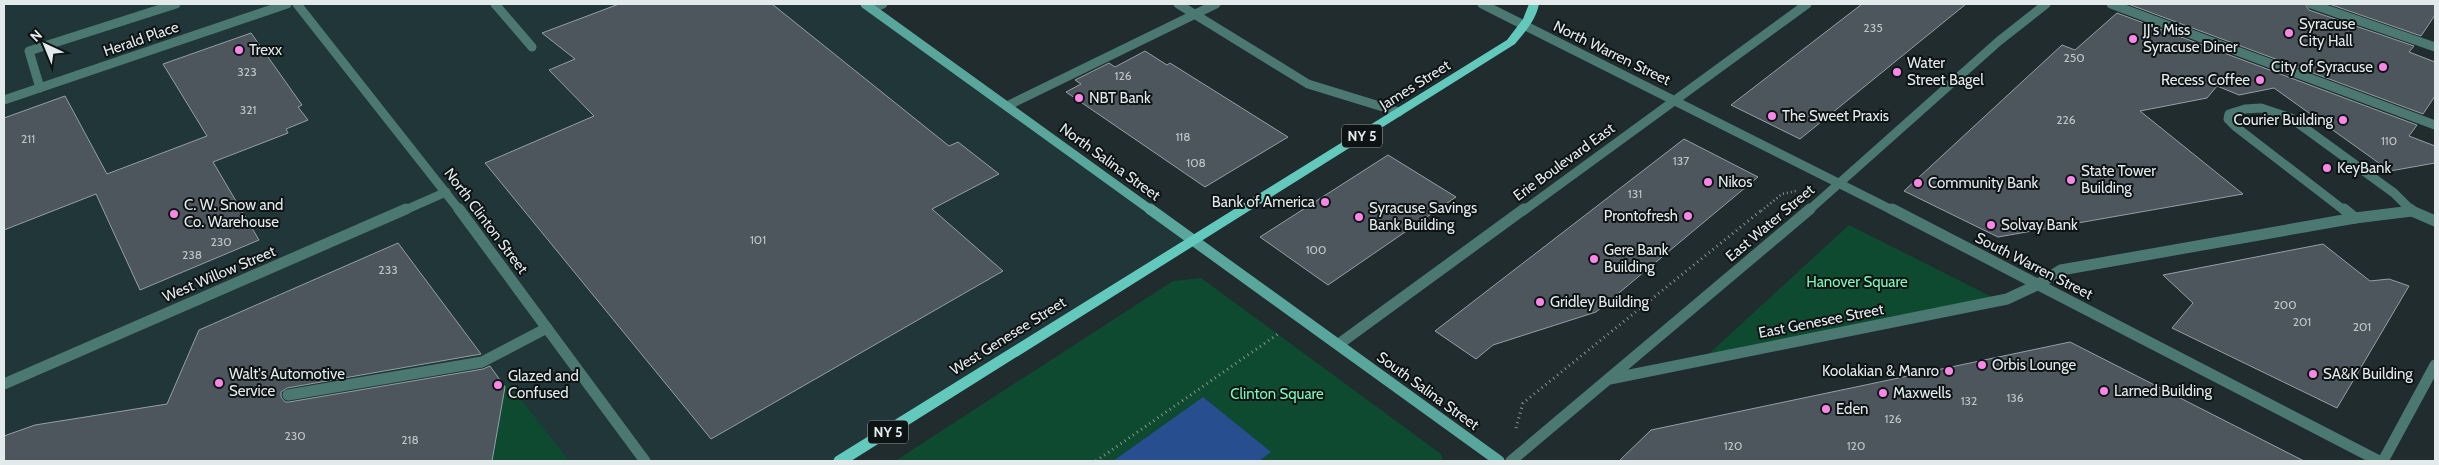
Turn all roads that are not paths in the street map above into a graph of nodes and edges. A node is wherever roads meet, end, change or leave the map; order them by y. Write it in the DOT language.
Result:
graph roads {
  1 [pos="176,4"];
  2 [pos="287,4"];
  3 [pos="297,4"];
  4 [pos="495,4"];
  5 [pos="883,4"];
  6 [pos="1178,4"];
  7 [pos="1216,4"];
  8 [pos="1482,4"];
  9 [pos="1534,4"];
  10 [pos="1807,4"];
  11 [pos="2046,4"];
  12 [pos="2111,4"];
  13 [pos="2311,4"];
  14 [pos="868,6"];
  15 [pos="1195,14"];
  16 [pos="1525,25"];
  17 [pos="532,47"];
  18 [pos="2435,47"];
  19 [pos="40,88"];
  20 [pos="4,100"];
  21 [pos="1675,100"];
  22 [pos="1007,106"];
  23 [pos="1399,112"];
  24 [pos="2435,125"];
  25 [pos="1841,183"];
  26 [pos="446,192"];
  27 [pos="2412,211"];
  28 [pos="2355,218"];
  29 [pos="2435,221"];
  30 [pos="1195,241"];
  31 [pos="2037,285"];
  32 [pos="547,328"];
  33 [pos="1339,344"];
  34 [pos="2435,365"];
  35 [pos="1609,380"];
  36 [pos="4,384"];
  37 [pos="288,395"];
  38 [pos="645,461"];
  39 [pos="840,461"];
  40 [pos="1499,461"];
  41 [pos="1511,461"];
  42 [pos="2381,461"];
  1 -- 19 [label="street"];
  2 -- 19 [label="street, Herald Place"];
  3 -- 26 [label="street, North Clinton Street"];
  4 -- 17 [label="street"];
  5 -- 14 [label="street"];
  6 -- 15 [label="street"];
  7 -- 15 [label="street"];
  8 -- 16 [label="street, North Warren Street"];
  9 -- 16 [label="main road, James Street / NY 5"];
  10 -- 21 [label="street, Erie Boulevard East"];
  11 -- 25 [label="street, East Water Street"];
  12 -- 24 [label="street"];
  13 -- 18 [label="street"];
  14 -- 22 [label="main road, North Salina Street"];
  15 -- 22 [label="street"];
  15 -- 23 [label="street"];
  16 -- 21 [label="street, North Warren Street"];
  16 -- 23 [label="main road, James Street / NY 5"];
  19 -- 20 [label="street, Herald Place"];
  21 -- 25 [label="street, South Warren Street"];
  21 -- 33 [label="street, Erie Boulevard East"];
  22 -- 30 [label="main road, North Salina Street"];
  23 -- 30 [label="main road, James Street / NY 5"];
  25 -- 31 [label="street, South Warren Street"];
  25 -- 35 [label="street, East Water Street"];
  26 -- 32 [label="street, North Clinton Street"];
  26 -- 36 [label="street, West Willow Street"];
  27 -- 28 [label="street"];
  27 -- 28 [label="street"];
  27 -- 29 [label="street"];
  28 -- 31 [label="street, East Genesee Street"];
  30 -- 33 [label="main road, North Salina Street"];
  30 -- 39 [label="main road, West Genesee Street / NY 5"];
  31 -- 35 [label="street, East Genesee Street"];
  31 -- 42 [label="street, South Warren Street"];
  32 -- 37 [label="street"];
  32 -- 38 [label="street, North Clinton Street"];
  33 -- 40 [label="main road, South Salina Street"];
  34 -- 42 [label="street"];
  35 -- 41 [label="street, East Water Street"];
}
